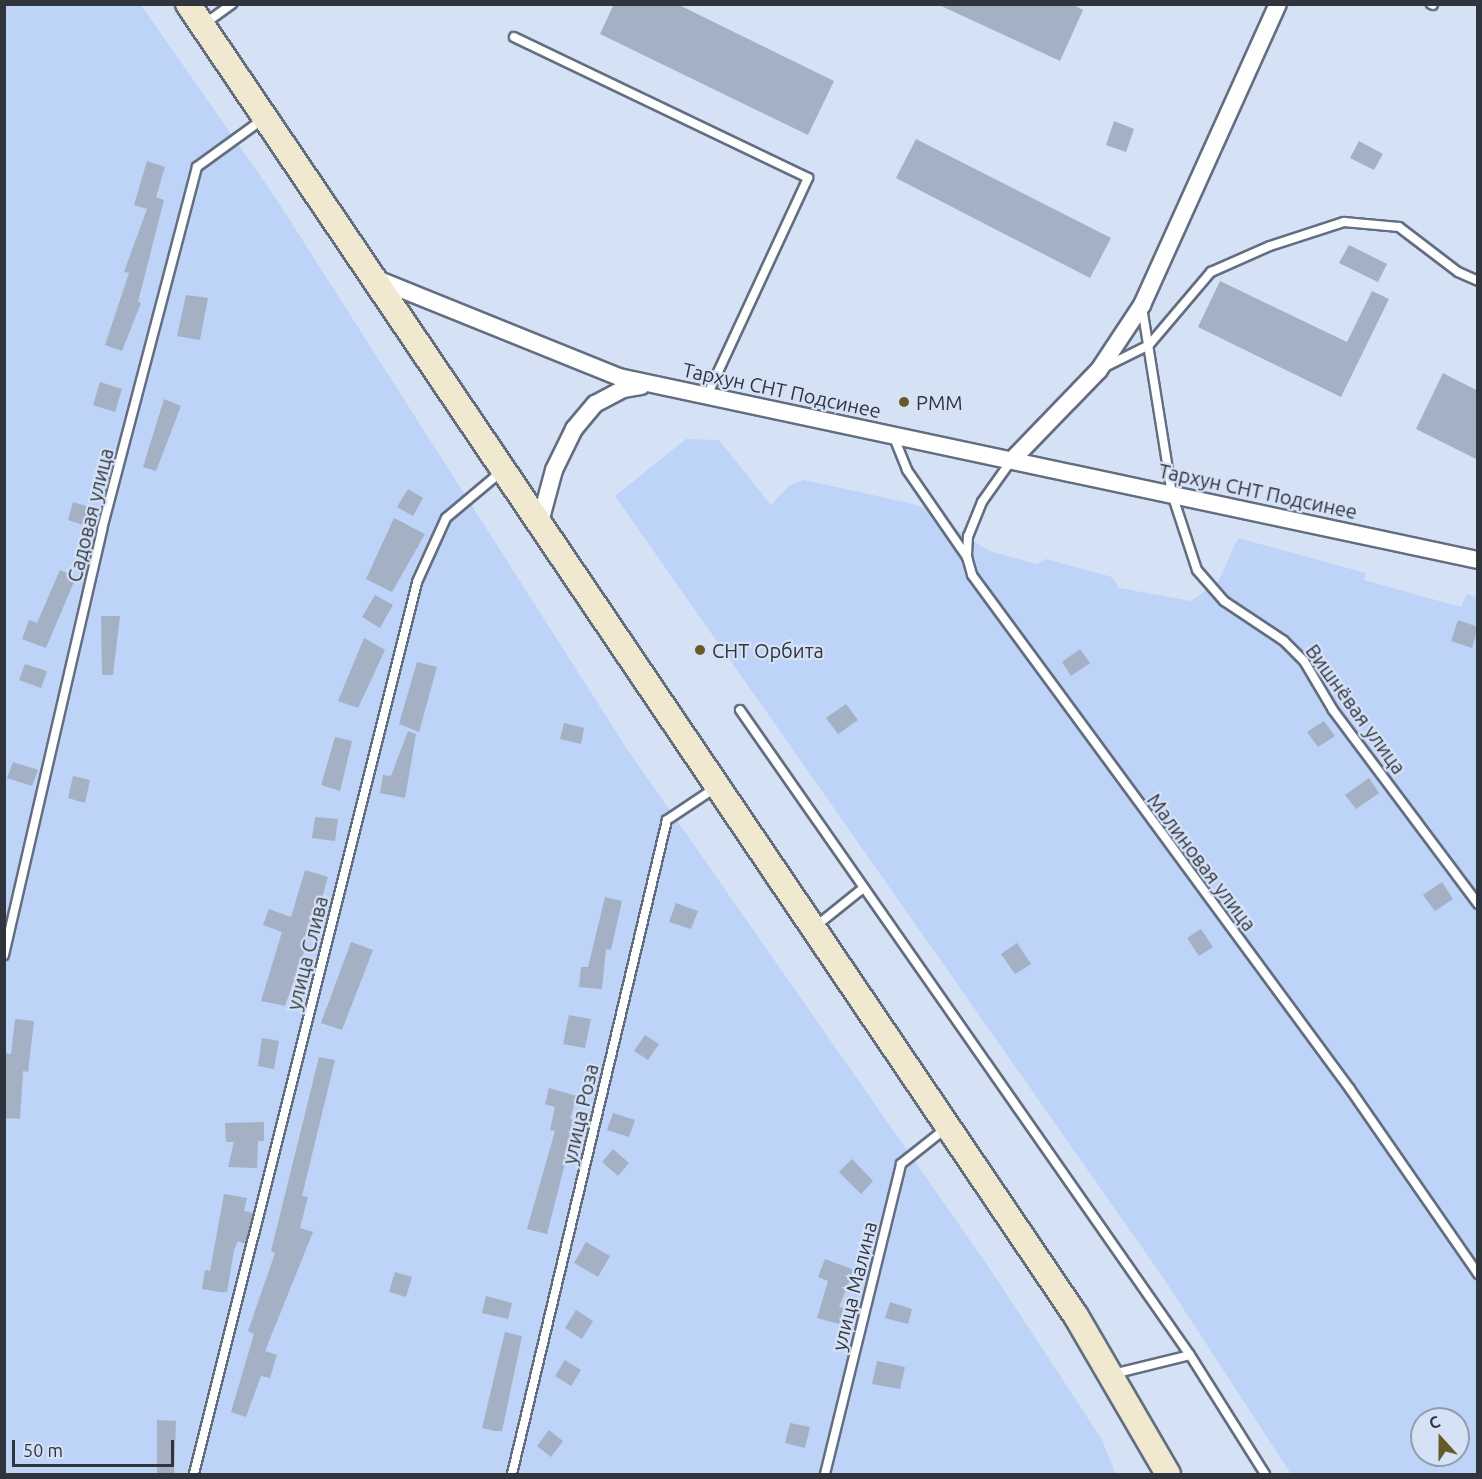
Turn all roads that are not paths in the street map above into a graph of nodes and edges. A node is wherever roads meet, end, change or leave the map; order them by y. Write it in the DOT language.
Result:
graph roads {
  1 [pos="188,4"];
  2 [pos="232,4"];
  3 [pos="1278,4"];
  4 [pos="202,25"];
  5 [pos="514,37"];
  6 [pos="265,117"];
  7 [pos="373,278"];
  8 [pos="1478,281"];
  9 [pos="1142,305"];
  10 [pos="1149,345"];
  11 [pos="1100,370"];
  12 [pos="651,384"];
  13 [pos="707,396"];
  14 [pos="893,435"];
  15 [pos="1012,460"];
  16 [pos="504,469"];
  17 [pos="1172,494"];
  18 [pos="540,522"];
  19 [pos="967,557"];
  20 [pos="1478,560"];
  21 [pos="741,710"];
  22 [pos="717,786"];
  23 [pos="862,889"];
  24 [pos="1478,904"];
  25 [pos="813,928"];
  26 [pos="4,955"];
  27 [pos="948,1127"];
  28 [pos="1478,1274"];
  29 [pos="1190,1355"];
  30 [pos="1113,1374"];
  31 [pos="194,1474"];
  32 [pos="512,1474"];
  33 [pos="825,1474"];
  34 [pos="1168,1474"];
  35 [pos="1265,1474"];
  1 -- 4 [label="main road"];
  2 -- 4 [label="lane"];
  3 -- 9 [label="street"];
  4 -- 6 [label="main road"];
  5 -- 13 [label="lane"];
  6 -- 7 [label="main road"];
  6 -- 26 [label="lane, Садовая улица"];
  7 -- 12 [label="street, Тархун СНТ Подсинее"];
  7 -- 16 [label="main road"];
  8 -- 10 [label="lane"];
  9 -- 10 [label="lane, Вишнёвая улица"];
  9 -- 11 [label="street"];
  10 -- 11 [label="lane"];
  10 -- 17 [label="lane, Вишнёвая улица"];
  11 -- 15 [label="street"];
  12 -- 13 [label="street, Тархун СНТ Подсинее"];
  12 -- 18 [label="street"];
  13 -- 14 [label="street, Тархун СНТ Подсинее"];
  14 -- 15 [label="street, Тархун СНТ Подсинее"];
  14 -- 19 [label="lane, Малиновая улица"];
  15 -- 17 [label="street, Тархун СНТ Подсинее"];
  15 -- 19 [label="lane"];
  16 -- 18 [label="main road"];
  16 -- 31 [label="lane, улица Слива"];
  17 -- 20 [label="street, Тархун СНТ Подсинее"];
  17 -- 24 [label="lane, Вишнёвая улица"];
  18 -- 22 [label="main road"];
  19 -- 28 [label="lane, Малиновая улица"];
  21 -- 23 [label="lane"];
  22 -- 25 [label="main road"];
  22 -- 32 [label="lane, улица Роза"];
  23 -- 25 [label="lane"];
  23 -- 29 [label="lane"];
  25 -- 27 [label="main road"];
  27 -- 30 [label="main road"];
  27 -- 33 [label="lane, улица Малина"];
  29 -- 30 [label="lane"];
  29 -- 35 [label="lane"];
  30 -- 34 [label="main road"];
}
